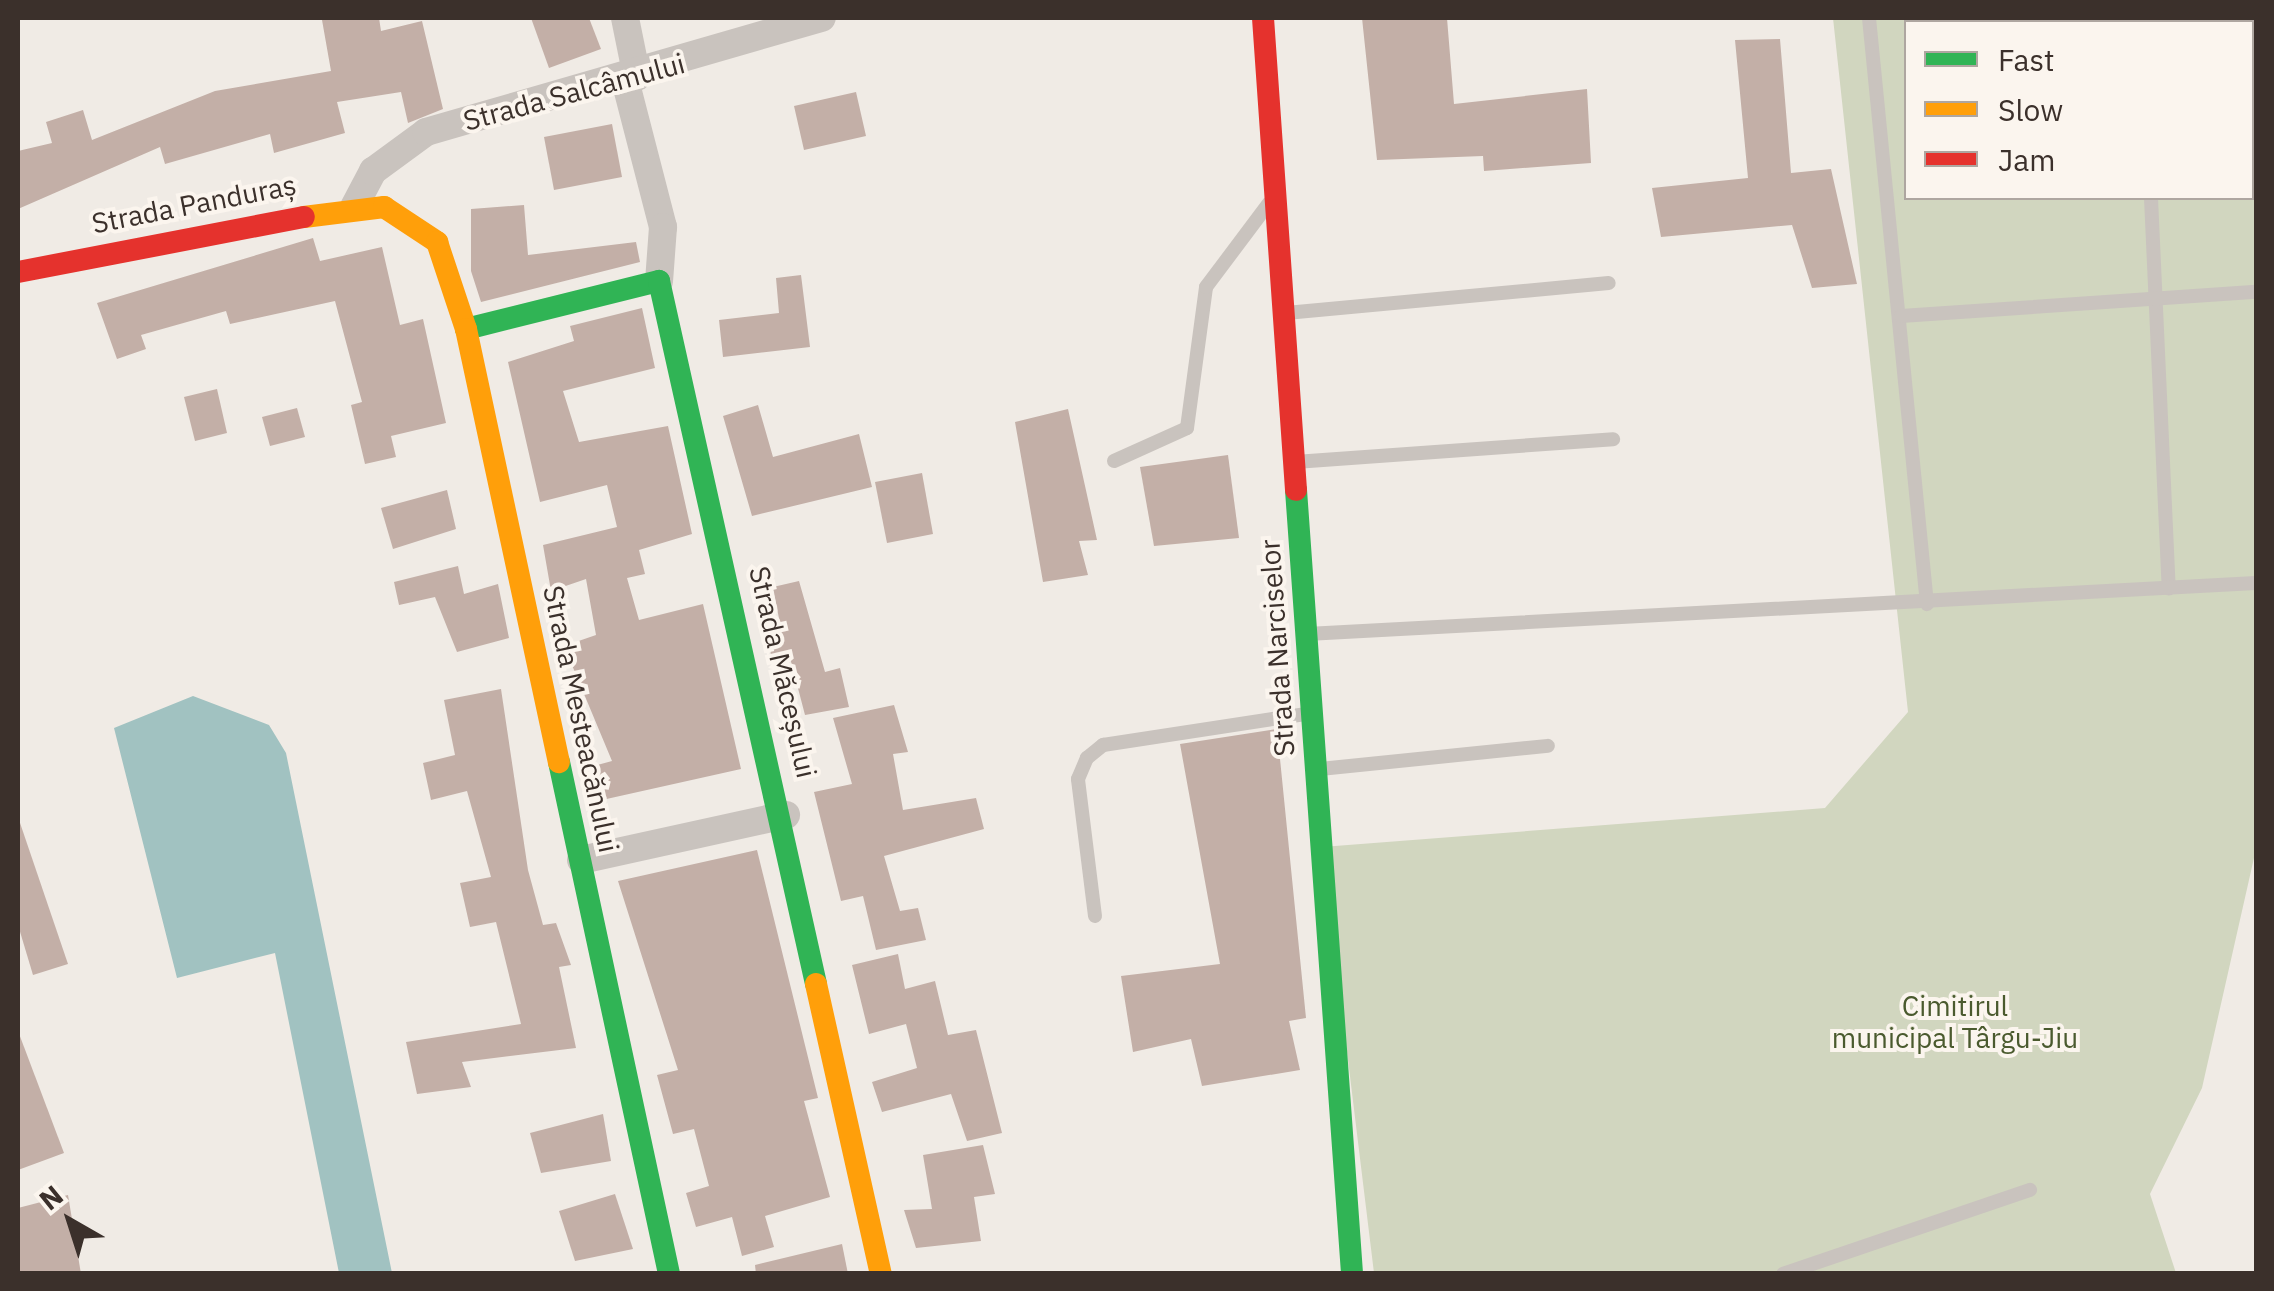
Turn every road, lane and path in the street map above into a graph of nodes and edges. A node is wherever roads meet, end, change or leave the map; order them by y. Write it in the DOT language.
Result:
graph roads {
  1 [pos="626,18"];
  2 [pos="822,18"];
  3 [pos="1263,18"];
  4 [pos="1869,18"];
  5 [pos="632,78"];
  6 [pos="1272,199"];
  7 [pos="2151,200"];
  8 [pos="354,207"];
  9 [pos="384,208"];
  10 [pos="18,272"];
  11 [pos="660,281"];
  12 [pos="1609,283"];
  13 [pos="2256,292"];
  14 [pos="2159,295"];
  15 [pos="1282,314"];
  16 [pos="1901,316"];
  17 [pos="466,330"];
  18 [pos="1613,438"];
  19 [pos="1114,461"];
  20 [pos="1294,462"];
  21 [pos="2256,583"];
  22 [pos="2169,589"];
  23 [pos="1927,604"];
  24 [pos="1306,634"];
  25 [pos="1312,713"];
  26 [pos="1548,746"];
  27 [pos="1316,770"];
  28 [pos="786,815"];
  29 [pos="581,860"];
  30 [pos="1094,916"];
  31 [pos="2030,1190"];
  32 [pos="669,1274"];
  33 [pos="882,1274"];
  34 [pos="1352,1274"];
  35 [pos="1782,1274"];
  1 -- 5 [label="street"];
  2 -- 5 [label="street, Strada Salcâmului"];
  3 -- 6 [label="street, Strada Narciselor"];
  4 -- 16 [label="lane"];
  5 -- 8 [label="street, Strada Salcâmului"];
  5 -- 11 [label="street"];
  6 -- 15 [label="street, Strada Narciselor"];
  6 -- 19 [label="lane"];
  7 -- 14 [label="lane"];
  8 -- 9 [label="street, Strada Panduraș"];
  8 -- 10 [label="street, Strada Panduraș"];
  9 -- 17 [label="street, Strada Mesteacănului"];
  11 -- 17 [label="street"];
  11 -- 28 [label="street, Strada Măceșului"];
  12 -- 15 [label="lane"];
  13 -- 14 [label="lane"];
  14 -- 16 [label="lane"];
  14 -- 22 [label="lane"];
  15 -- 20 [label="street, Strada Narciselor"];
  16 -- 23 [label="lane"];
  17 -- 29 [label="street, Strada Mesteacănului"];
  18 -- 20 [label="lane"];
  20 -- 24 [label="street, Strada Narciselor"];
  21 -- 22 [label="lane"];
  22 -- 23 [label="lane"];
  23 -- 24 [label="lane"];
  24 -- 25 [label="street, Strada Narciselor"];
  25 -- 27 [label="street, Strada Narciselor"];
  25 -- 30 [label="lane"];
  26 -- 27 [label="lane"];
  27 -- 34 [label="street, Strada Narciselor"];
  28 -- 29 [label="street"];
  28 -- 33 [label="street, Strada Măceșului"];
  29 -- 32 [label="street, Strada Mesteacănului"];
  31 -- 35 [label="lane"];
}
